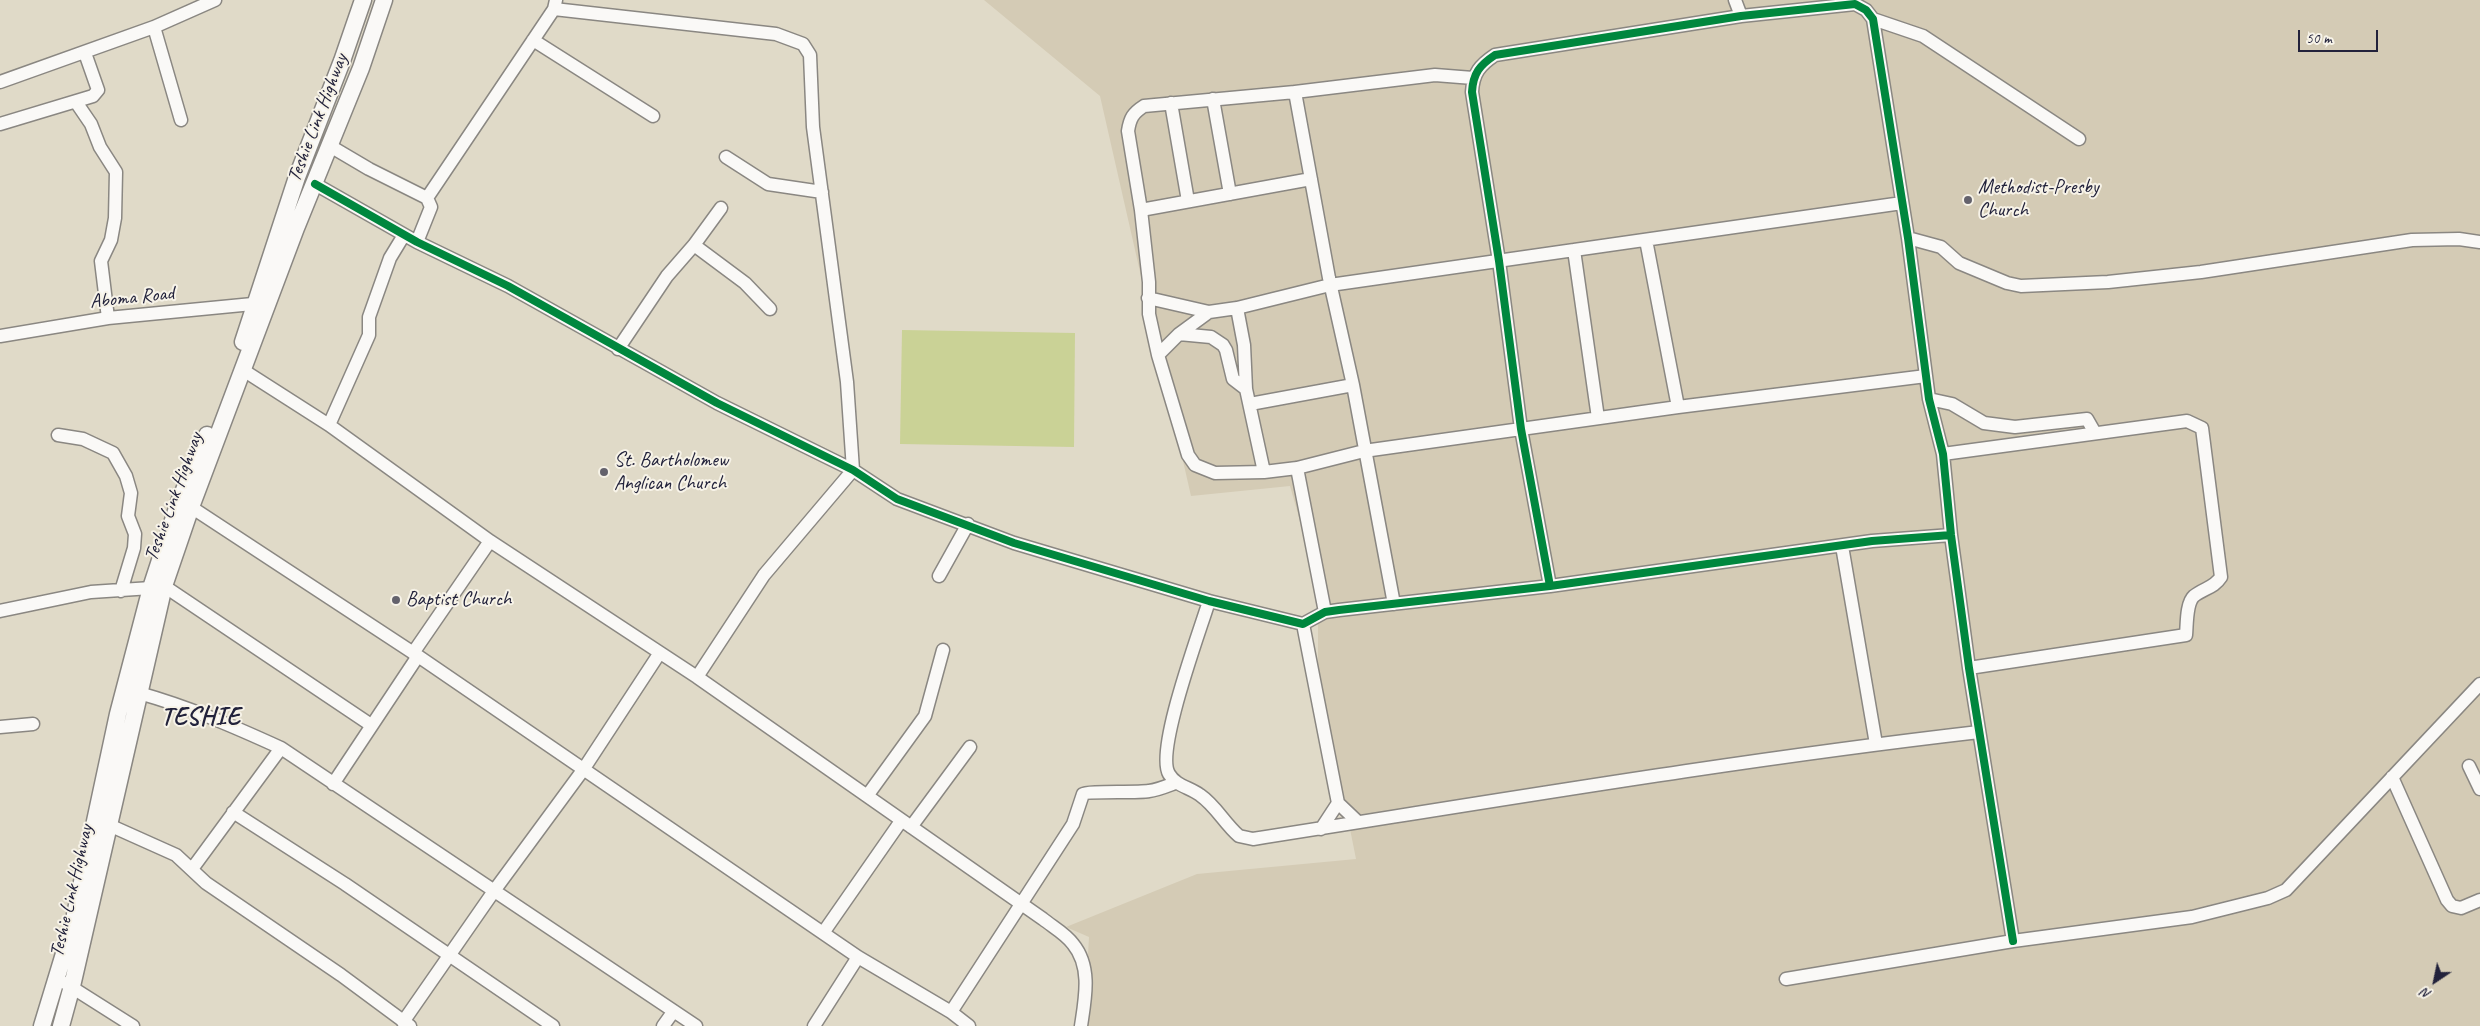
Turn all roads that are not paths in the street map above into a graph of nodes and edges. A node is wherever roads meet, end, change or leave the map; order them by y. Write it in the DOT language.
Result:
graph roads {
  1 [pos="215,0"];
  2 [pos="363,0"];
  3 [pos="384,0"];
  4 [pos="1735,0"];
  5 [pos="555,5"];
  6 [pos="1741,16"];
  7 [pos="1873,18"];
  8 [pos="154,27"];
  9 [pos="533,40"];
  10 [pos="85,53"];
  11 [pos="1473,78"];
  12 [pos="0,82"];
  13 [pos="1295,92"];
  14 [pos="1213,100"];
  15 [pos="76,102"];
  16 [pos="1171,103"];
  17 [pos="653,116"];
  18 [pos="181,120"];
  19 [pos="0,124"];
  20 [pos="2078,139"];
  21 [pos="330,146"];
  22 [pos="726,157"];
  23 [pos="1311,179"];
  24 [pos="315,184"];
  25 [pos="822,192"];
  26 [pos="1230,194"];
  27 [pos="427,198"];
  28 [pos="1188,201"];
  29 [pos="1902,203"];
  30 [pos="721,208"];
  31 [pos="1141,210"];
  32 [pos="404,234"];
  33 [pos="1908,238"];
  34 [pos="1646,240"];
  35 [pos="417,242"];
  36 [pos="2480,242"];
  37 [pos="694,246"];
  38 [pos="1574,250"];
  39 [pos="1499,261"];
  40 [pos="1330,285"];
  41 [pos="1148,298"];
  42 [pos="261,303"];
  43 [pos="770,308"];
  44 [pos="1237,308"];
  45 [pos="1209,312"];
  46 [pos="108,318"];
  47 [pos="1179,334"];
  48 [pos="0,336"];
  49 [pos="618,349"];
  50 [pos="1158,355"];
  51 [pos="243,370"];
  52 [pos="1926,376"];
  53 [pos="1353,386"];
  54 [pos="1246,389"];
  55 [pos="1929,399"];
  56 [pos="1250,404"];
  57 [pos="1678,407"];
  58 [pos="1598,418"];
  59 [pos="329,425"];
  60 [pos="1521,429"];
  61 [pos="2095,434"];
  62 [pos="58,435"];
  63 [pos="1364,451"];
  64 [pos="1943,454"];
  65 [pos="1297,468"];
  66 [pos="853,470"];
  67 [pos="1264,472"];
  68 [pos="191,507"];
  69 [pos="968,524"];
  70 [pos="1950,535"];
  71 [pos="490,541"];
  72 [pos="1842,546"];
  73 [pos="940,576"];
  74 [pos="1550,586"];
  75 [pos="158,587"];
  76 [pos="121,591"];
  77 [pos="1209,601"];
  78 [pos="1394,604"];
  79 [pos="0,611"];
  80 [pos="1325,612"];
  81 [pos="1303,624"];
  82 [pos="943,650"];
  83 [pos="660,654"];
  84 [pos="416,655"];
  85 [pos="1969,668"];
  86 [pos="697,678"];
  87 [pos="2480,684"];
  88 [pos="139,693"];
  89 [pos="32,724"];
  90 [pos="371,725"];
  91 [pos="0,727"];
  92 [pos="1979,732"];
  93 [pos="1876,744"];
  94 [pos="970,747"];
  95 [pos="281,748"];
  96 [pos="2469,766"];
  97 [pos="583,770"];
  98 [pos="2392,777"];
  99 [pos="1175,783"];
  100 [pos="333,784"];
  101 [pos="2480,789"];
  102 [pos="867,796"];
  103 [pos="1338,803"];
  104 [pos="233,812"];
  105 [pos="1358,822"];
  106 [pos="906,824"];
  107 [pos="109,825"];
  108 [pos="1321,829"];
  109 [pos="192,869"];
  110 [pos="494,891"];
  111 [pos="2480,900"];
  112 [pos="1020,902"];
  113 [pos="823,933"];
  114 [pos="2013,941"];
  115 [pos="449,954"];
  116 [pos="858,957"];
  117 [pos="1786,978"];
  118 [pos="56,979"];
  119 [pos="72,986"];
  120 [pos="673,1012"];
  121 [pos="950,1012"];
  122 [pos="407,1024"];
  123 [pos="42,1026"];
  124 [pos="61,1026"];
  125 [pos="132,1026"];
  126 [pos="553,1026"];
  127 [pos="663,1026"];
  128 [pos="696,1026"];
  129 [pos="814,1026"];
  130 [pos="969,1026"];
  131 [pos="1081,1026"];
  1 -- 8 [label="street"];
  2 -- 42 [label="main road, Teshie Link Highway"];
  3 -- 21 [label="main road, Teshie Link Highway"];
  4 -- 6 [label="street"];
  5 -- 9 [label="street"];
  5 -- 25 [label="street"];
  6 -- 7 [label="street"];
  6 -- 11 [label="street"];
  7 -- 20 [label="street"];
  7 -- 29 [label="street"];
  8 -- 10 [label="street"];
  8 -- 18 [label="street"];
  9 -- 17 [label="street"];
  9 -- 27 [label="street"];
  10 -- 12 [label="street"];
  10 -- 15 [label="street"];
  11 -- 13 [label="street"];
  11 -- 39 [label="street"];
  13 -- 14 [label="street"];
  13 -- 23 [label="street"];
  14 -- 16 [label="street"];
  14 -- 26 [label="street"];
  15 -- 19 [label="street"];
  15 -- 46 [label="street"];
  16 -- 28 [label="street"];
  16 -- 31 [label="street"];
  21 -- 24 [label="main road, Teshie Link Highway"];
  21 -- 27 [label="street"];
  22 -- 25 [label="street"];
  23 -- 26 [label="street"];
  23 -- 40 [label="street"];
  24 -- 32 [label="street"];
  24 -- 42 [label="main road, Teshie Link Highway"];
  25 -- 66 [label="street"];
  26 -- 28 [label="street"];
  27 -- 35 [label="street"];
  28 -- 31 [label="street"];
  29 -- 33 [label="street"];
  29 -- 34 [label="street"];
  30 -- 37 [label="street"];
  31 -- 41 [label="street"];
  32 -- 35 [label="street"];
  32 -- 59 [label="street"];
  33 -- 36 [label="street"];
  33 -- 52 [label="street"];
  34 -- 38 [label="street"];
  34 -- 57 [label="street"];
  35 -- 49 [label="street"];
  37 -- 43 [label="street"];
  37 -- 49 [label="street"];
  38 -- 39 [label="street"];
  38 -- 58 [label="street"];
  39 -- 40 [label="street"];
  39 -- 60 [label="street"];
  40 -- 44 [label="street"];
  40 -- 53 [label="street"];
  41 -- 45 [label="street"];
  41 -- 50 [label="street"];
  42 -- 46 [label="street, Aboma Road"];
  42 -- 51 [label="main road, Teshie Link Highway"];
  42 -- 75 [label="main road, Teshie Link Highway"];
  44 -- 45 [label="street"];
  44 -- 54 [label="street"];
  45 -- 47 [label="street"];
  46 -- 48 [label="street, Aboma Road"];
  47 -- 50 [label="street"];
  47 -- 54 [label="street"];
  49 -- 66 [label="street"];
  50 -- 67 [label="street"];
  51 -- 59 [label="street"];
  51 -- 68 [label="main road, Teshie Link Highway"];
  52 -- 55 [label="street"];
  52 -- 57 [label="street"];
  53 -- 56 [label="street"];
  53 -- 63 [label="street"];
  54 -- 56 [label="street"];
  55 -- 61 [label="street"];
  55 -- 64 [label="street"];
  56 -- 67 [label="street"];
  57 -- 58 [label="street"];
  58 -- 60 [label="street"];
  59 -- 71 [label="street"];
  60 -- 63 [label="street"];
  60 -- 74 [label="street"];
  61 -- 64 [label="street"];
  61 -- 85 [label="street"];
  62 -- 76 [label="street"];
  63 -- 65 [label="street"];
  63 -- 78 [label="street"];
  64 -- 70 [label="street"];
  65 -- 67 [label="street"];
  65 -- 80 [label="street"];
  66 -- 69 [label="street"];
  66 -- 86 [label="street"];
  68 -- 75 [label="main road, Teshie Link Highway"];
  68 -- 84 [label="street"];
  69 -- 73 [label="street"];
  69 -- 77 [label="street"];
  70 -- 72 [label="street"];
  70 -- 85 [label="street"];
  71 -- 83 [label="street"];
  71 -- 84 [label="street"];
  72 -- 74 [label="street"];
  72 -- 93 [label="street"];
  74 -- 78 [label="street"];
  75 -- 76 [label="street"];
  75 -- 88 [label="main road, Teshie Link Highway"];
  75 -- 90 [label="street"];
  75 -- 118 [label="main road, Teshie Link Highway"];
  76 -- 79 [label="street"];
  77 -- 81 [label="street"];
  77 -- 99 [label="street"];
  78 -- 80 [label="street"];
  80 -- 81 [label="street"];
  81 -- 103 [label="street"];
  82 -- 102 [label="street"];
  83 -- 86 [label="street"];
  83 -- 97 [label="street"];
  84 -- 90 [label="street"];
  84 -- 97 [label="street"];
  85 -- 92 [label="street"];
  86 -- 102 [label="street"];
  87 -- 98 [label="street"];
  88 -- 95 [label="street"];
  88 -- 107 [label="main road, Teshie Link Highway"];
  89 -- 91 [label="street"];
  90 -- 100 [label="street"];
  92 -- 93 [label="street"];
  92 -- 114 [label="street"];
  93 -- 105 [label="street"];
  94 -- 106 [label="street"];
  95 -- 100 [label="street"];
  95 -- 104 [label="street"];
  96 -- 101 [label="street"];
  97 -- 110 [label="street"];
  97 -- 113 [label="street"];
  98 -- 111 [label="street"];
  98 -- 114 [label="street"];
  99 -- 108 [label="street"];
  99 -- 112 [label="street"];
  100 -- 110 [label="street"];
  102 -- 106 [label="street"];
  103 -- 105 [label="street"];
  103 -- 108 [label="street"];
  104 -- 109 [label="street"];
  104 -- 115 [label="street"];
  105 -- 108 [label="street"];
  106 -- 112 [label="street"];
  106 -- 113 [label="street"];
  107 -- 109 [label="street"];
  107 -- 119 [label="main road, Teshie Link Highway"];
  109 -- 122 [label="street"];
  110 -- 115 [label="street"];
  110 -- 120 [label="street"];
  112 -- 121 [label="street"];
  112 -- 131 [label="street"];
  113 -- 116 [label="street"];
  114 -- 117 [label="street"];
  115 -- 122 [label="street"];
  115 -- 126 [label="street"];
  116 -- 121 [label="street"];
  116 -- 129 [label="street"];
  118 -- 119 [label="street"];
  118 -- 123 [label="main road, Teshie Link Highway"];
  119 -- 124 [label="main road, Teshie Link Highway"];
  119 -- 125 [label="street"];
  120 -- 127 [label="street"];
  120 -- 128 [label="street"];
  121 -- 130 [label="street"];
}
